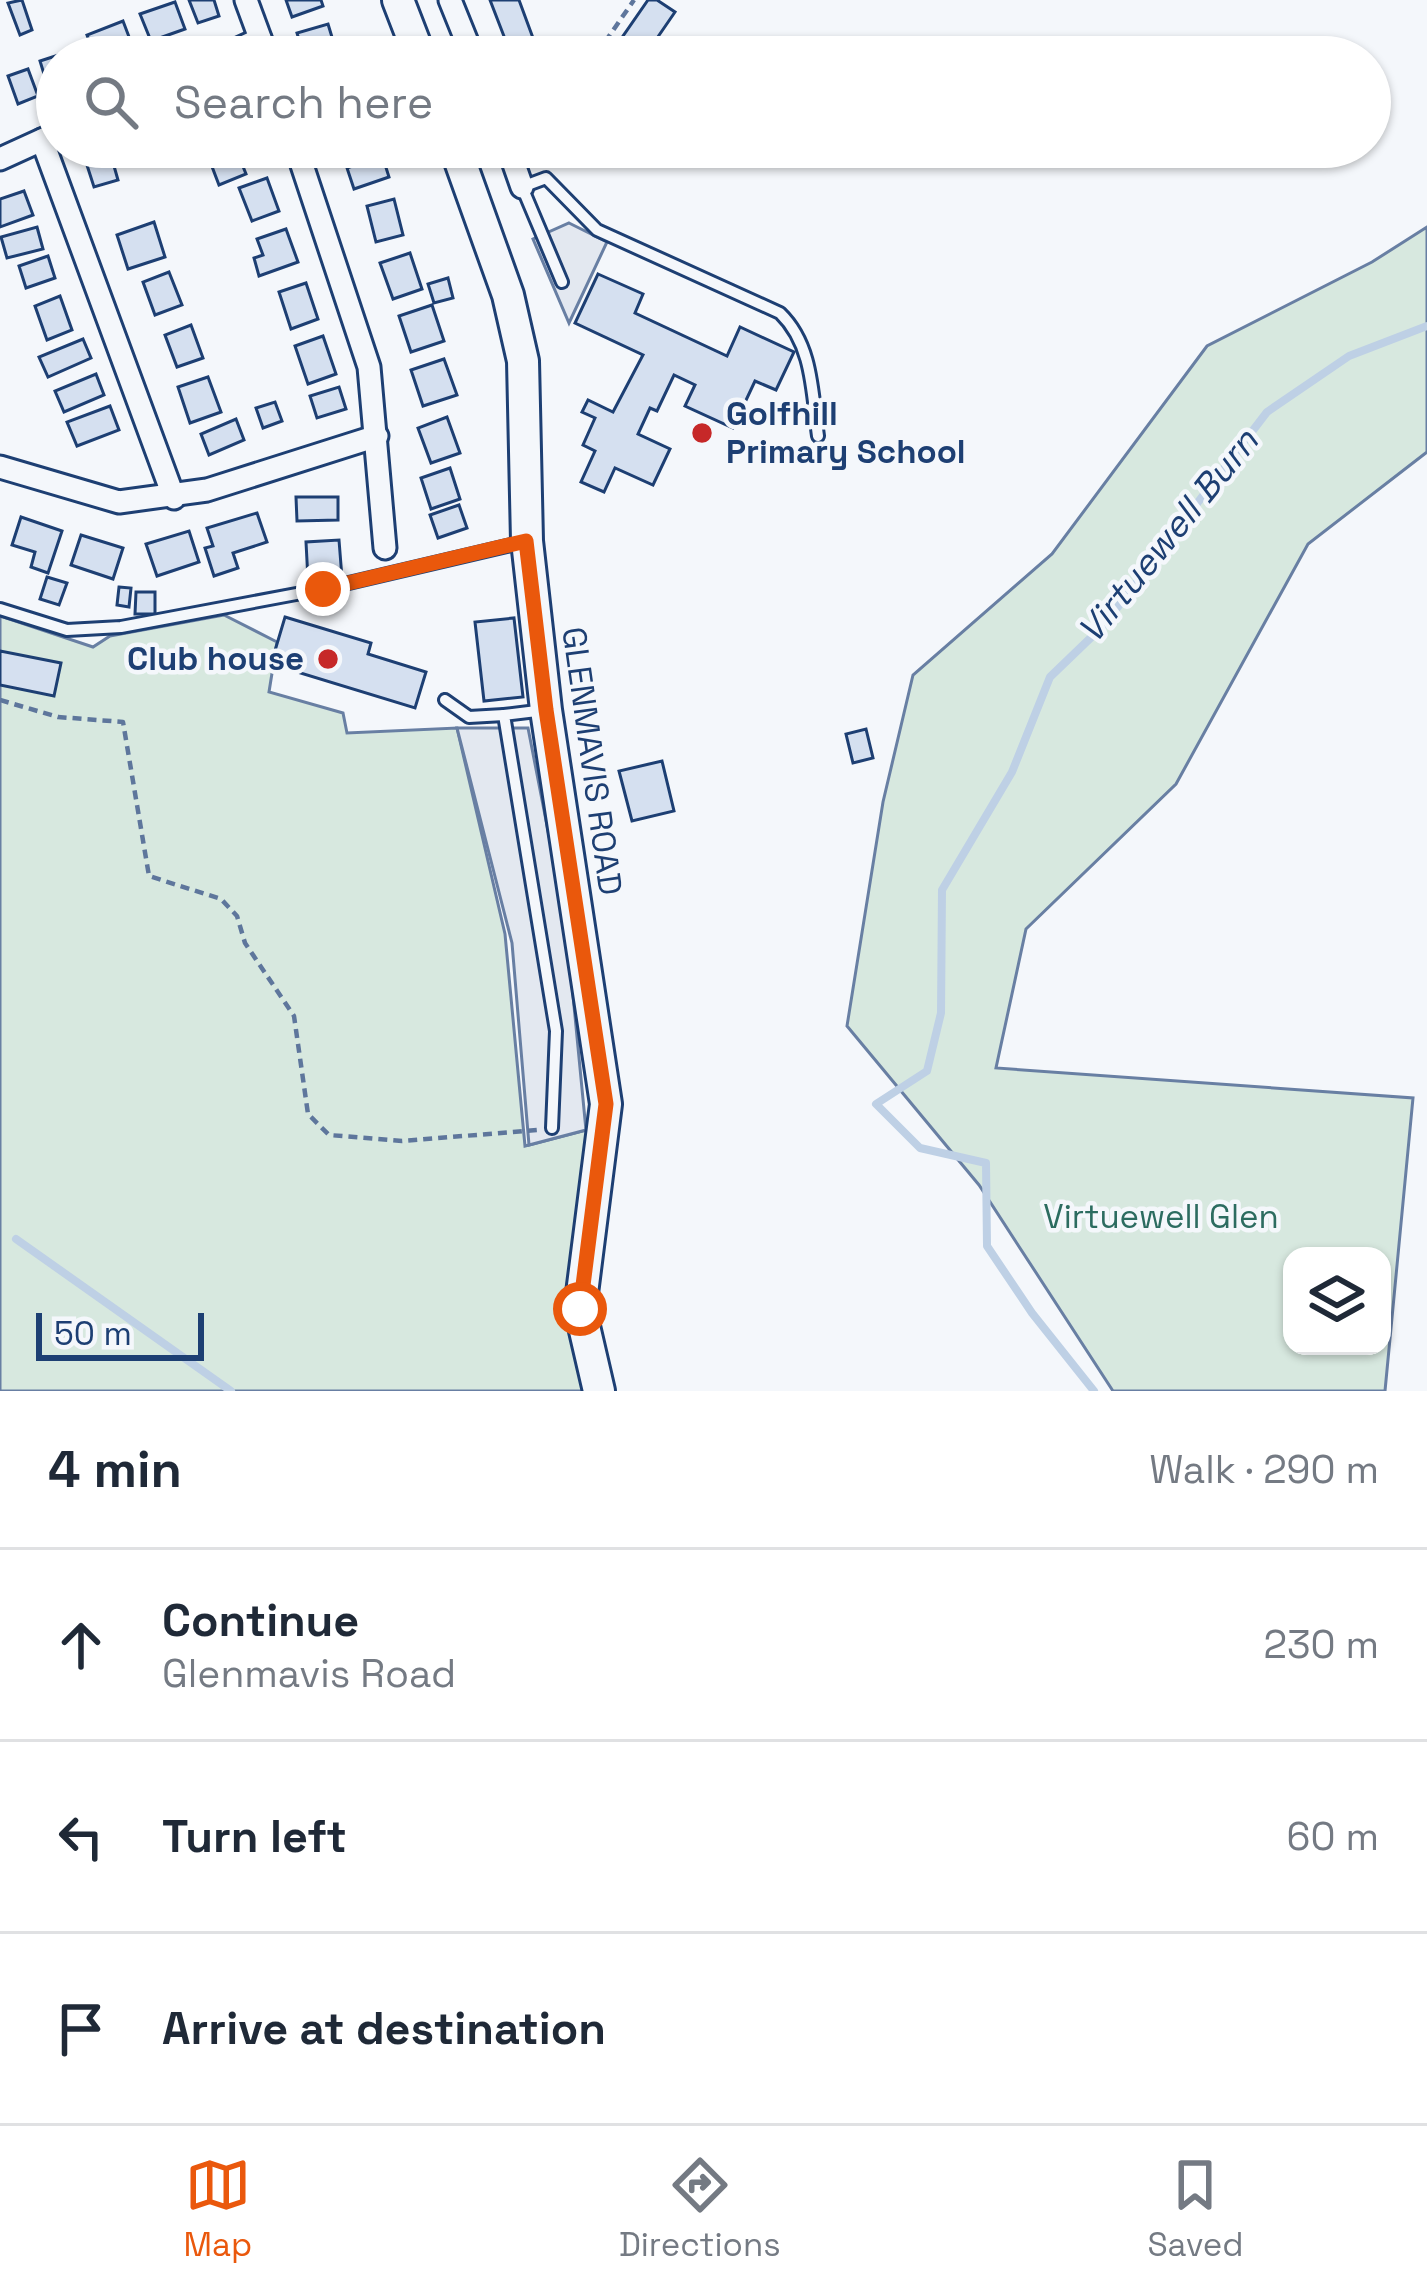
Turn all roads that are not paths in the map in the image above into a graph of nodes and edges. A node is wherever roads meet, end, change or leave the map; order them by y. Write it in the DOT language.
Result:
graph roads {
  1 [pos="246,0"];
  2 [pos="398,0"];
  3 [pos="450,0"];
  4 [pos="259,36"];
  5 [pos="412,36"];
  6 [pos="465,36"];
  7 [pos="36,142"];
  8 [pos="0,159"];
  9 [pos="61,168"];
  10 [pos="303,168"];
  11 [pos="462,168"];
  12 [pos="515,168"];
  13 [pos="522,187"];
  14 [pos="562,282"];
  15 [pos="376,436"];
  16 [pos="818,436"];
  17 [pos="0,466"];
  18 [pos="174,497"];
  19 [pos="526,541"];
  20 [pos="385,548"];
  21 [pos="0,609"];
  22 [pos="446,700"];
  23 [pos="546,710"];
  24 [pos="505,715"];
  25 [pos="552,1128"];
  26 [pos="599,1391"];
  1 -- 4 [label="street"];
  2 -- 5 [label="main road"];
  3 -- 6 [label="street"];
  7 -- 8 [label="street"];
  9 -- 18 [label="street"];
  10 -- 15 [label="street"];
  11 -- 19 [label="main road, GLENMAVIS ROAD"];
  12 -- 13 [label="street"];
  13 -- 14 [label="lane"];
  13 -- 16 [label="lane"];
  15 -- 18 [label="street"];
  15 -- 20 [label="street"];
  17 -- 18 [label="street"];
  19 -- 21 [label="lane"];
  19 -- 23 [label="main road, GLENMAVIS ROAD"];
  22 -- 24 [label="lane"];
  23 -- 24 [label="lane"];
  23 -- 26 [label="main road, GLENMAVIS ROAD"];
  24 -- 25 [label="lane"];
}
